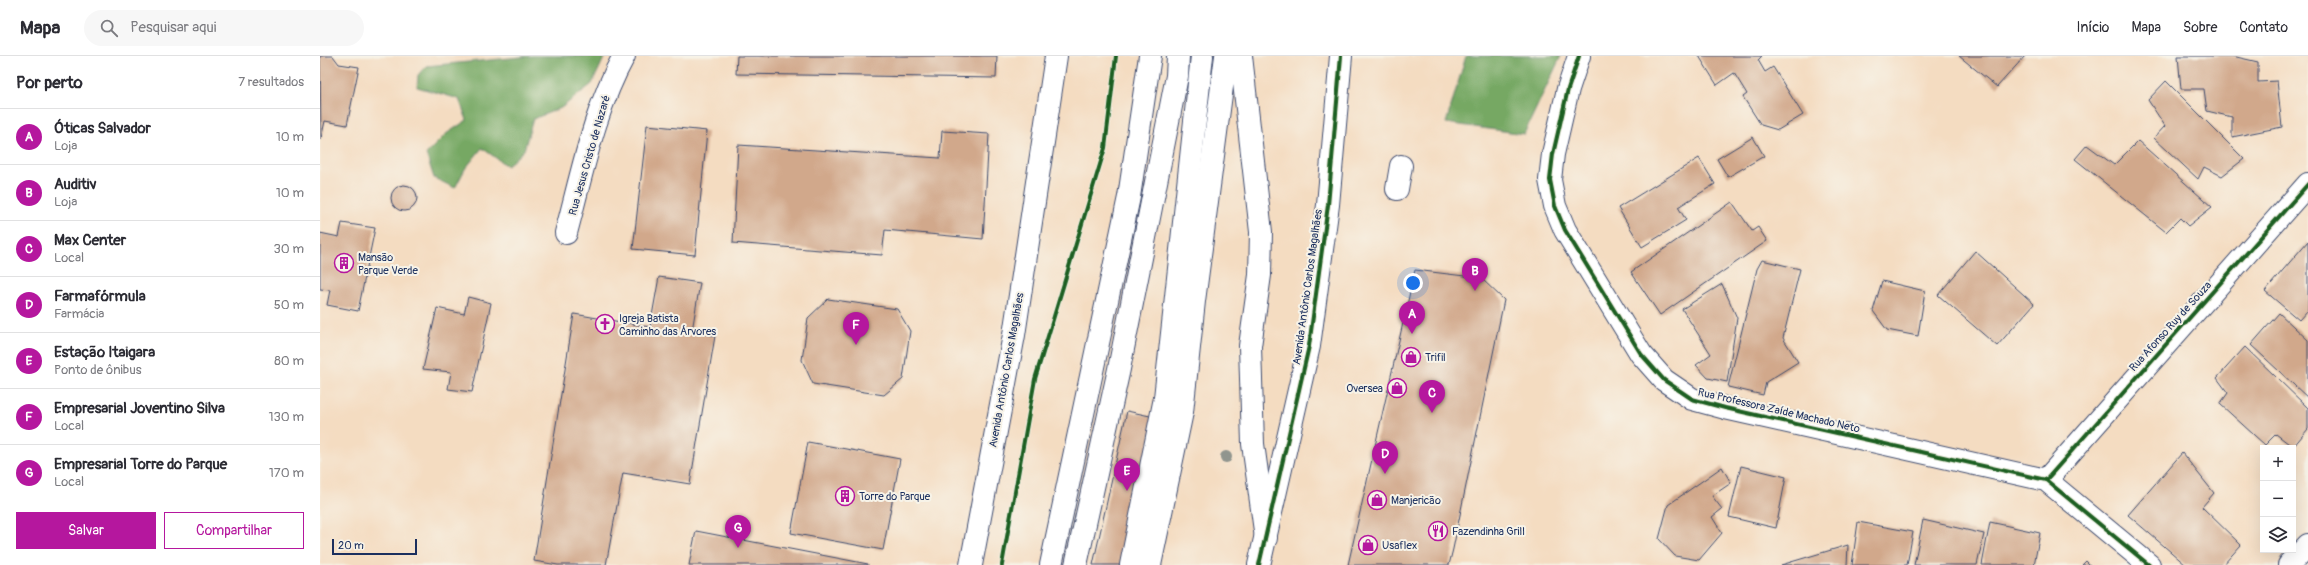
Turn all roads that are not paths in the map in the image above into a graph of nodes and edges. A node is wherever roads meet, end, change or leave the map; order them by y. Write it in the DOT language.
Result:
graph roads {
  1 [pos="624,56"];
  2 [pos="1150,56"];
  3 [pos="1178,56"];
  4 [pos="1202,56"];
  5 [pos="1226,56"];
  6 [pos="1241,56"];
  7 [pos="1340,56"];
  8 [pos="1579,56"];
  9 [pos="1055,59"];
  10 [pos="1402,166"];
  11 [pos="2308,184"];
  12 [pos="1397,189"];
  13 [pos="566,233"];
  14 [pos="2046,480"];
  15 [pos="1266,538"];
  16 [pos="2308,545"];
  17 [pos="971,565"];
  18 [pos="1051,565"];
  19 [pos="1076,565"];
  20 [pos="1131,565"];
  21 [pos="1150,565"];
  22 [pos="1260,565"];
  23 [pos="2149,565"];
  24 [pos="2289,565"];
  1 -- 13 [label="street, Rua Jesus Cristo de Nazaré"];
  2 -- 18 [label="street"];
  3 -- 19 [label="street"];
  4 -- 20 [label="street"];
  5 -- 21 [label="street"];
  6 -- 15 [label="street"];
  7 -- 15 [label="street, Avenida Antônio Carlos Magalhães"];
  8 -- 14 [label="street, Rua Professora Zaíde Machado Neto"];
  9 -- 17 [label="street, Avenida Antônio Carlos Magalhães"];
  10 -- 12 [label="street"];
  11 -- 14 [label="street, Rua Afonso Ruy de Souza"];
  14 -- 23 [label="street, Rua Professora Zaíde Machado Neto"];
  15 -- 22 [label="street, Avenida Antônio Carlos Magalhães"];
  16 -- 24 [label="street"];
}
